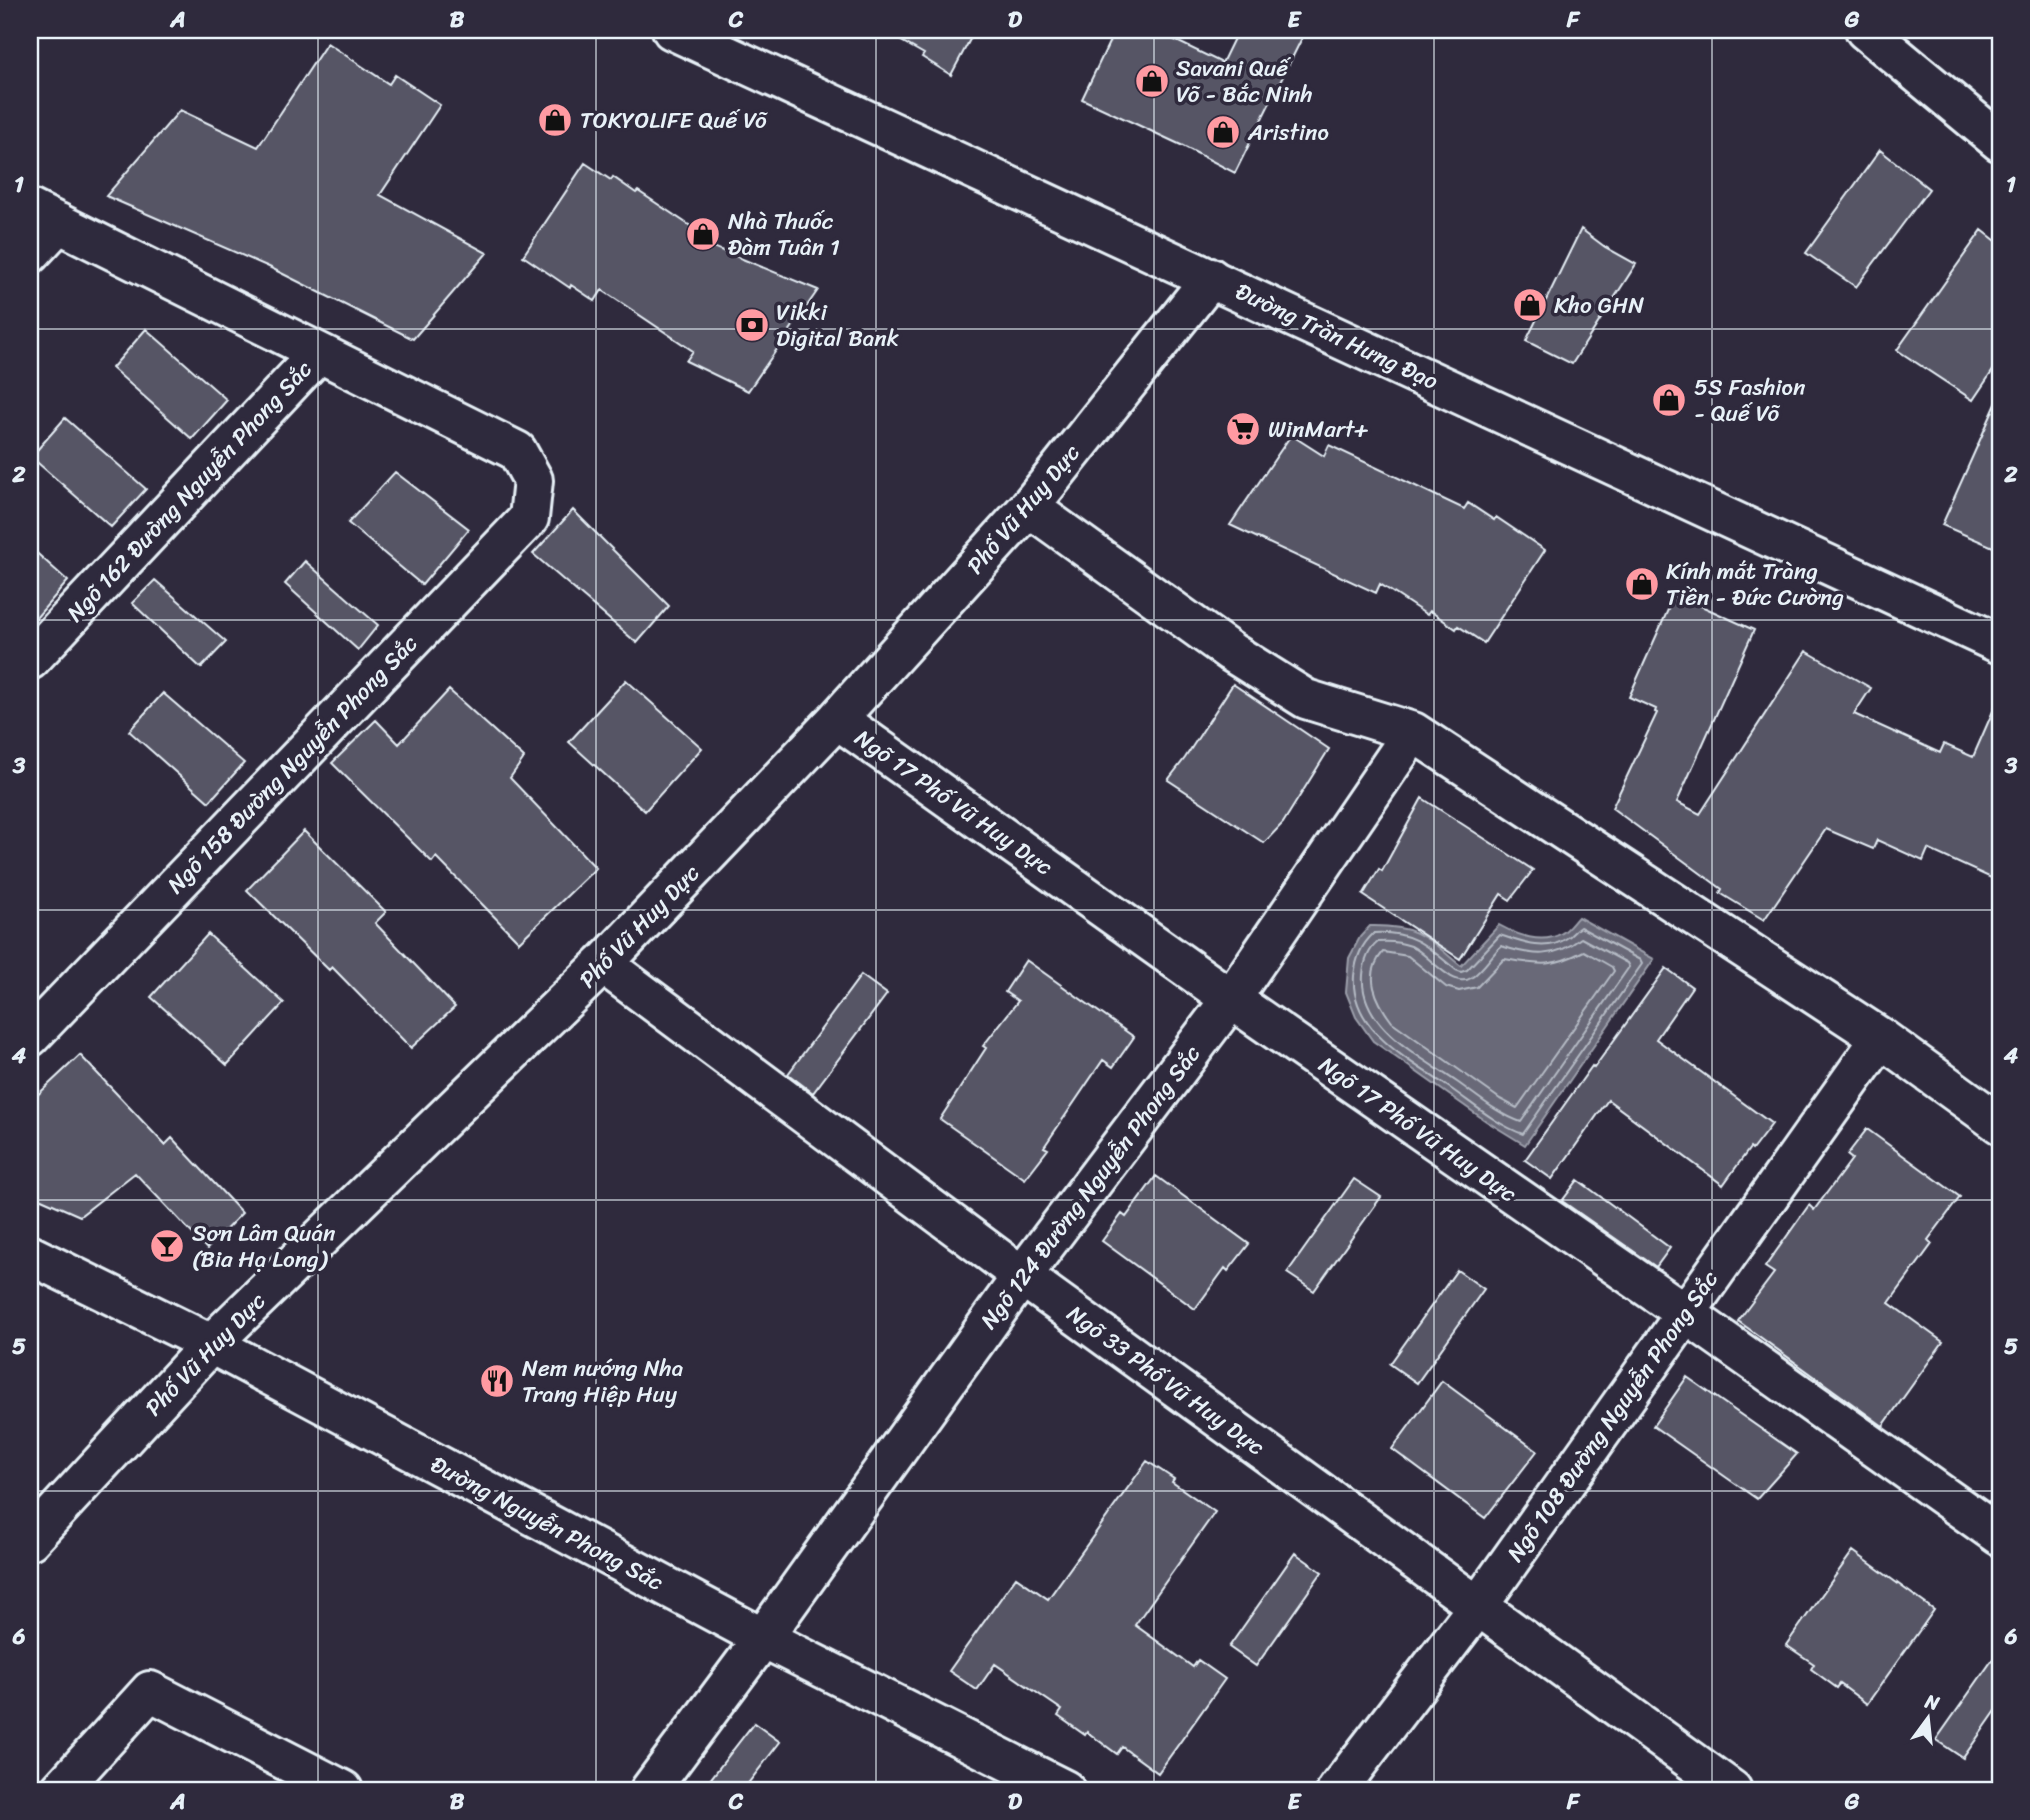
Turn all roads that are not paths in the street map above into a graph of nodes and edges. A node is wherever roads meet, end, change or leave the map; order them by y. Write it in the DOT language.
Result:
graph roads {
  1 [pos="672,30"];
  2 [pos="1866,30"];
  3 [pos="2000,142"];
  4 [pos="45,216"];
  5 [pos="30,254"];
  6 [pos="1211,278"];
  7 [pos="319,353"];
  8 [pos="1029,507"];
  9 [pos="2000,644"];
  10 [pos="30,660"];
  11 [pos="837,719"];
  12 [pos="1413,732"];
  13 [pos="603,964"];
  14 [pos="1231,999"];
  15 [pos="30,1037"];
  16 [pos="1881,1038"];
  17 [pos="2000,1124"];
  18 [pos="30,1255"];
  19 [pos="1022,1276"];
  20 [pos="1685,1313"];
  21 [pos="211,1344"];
  22 [pos="2000,1536"];
  23 [pos="30,1540"];
  24 [pos="1478,1606"];
  25 [pos="763,1638"];
  26 [pos="60,1790"];
  27 [pos="343,1790"];
  28 [pos="650,1790"];
  29 [pos="1065,1790"];
  30 [pos="1337,1790"];
  31 [pos="1732,1790"];
  1 -- 6 [label="main road, Đường Trần Hưng Đạo"];
  2 -- 3 [label="main road"];
  4 -- 5 [label="main road"];
  4 -- 7 [label="main road"];
  6 -- 8 [label="main road, Phố Vũ Huy Dực"];
  6 -- 9 [label="main road, Đường Trần Hưng Đạo"];
  7 -- 10 [label="main road, Ngõ 162 Đường Nguyễn Phong Sắc"];
  7 -- 15 [label="main road, Ngõ 158 Đường Nguyễn Phong Sắc"];
  8 -- 11 [label="main road, Phố Vũ Huy Dực"];
  8 -- 12 [label="main road"];
  11 -- 13 [label="main road, Phố Vũ Huy Dực"];
  11 -- 14 [label="main road, Ngõ 17 Phố Vũ Huy Dực"];
  12 -- 14 [label="main road, Ngõ 124 Đường Nguyễn Phong Sắc"];
  12 -- 16 [label="main road"];
  13 -- 19 [label="main road, Ngõ 33 Phố Vũ Huy Dực"];
  13 -- 21 [label="main road, Phố Vũ Huy Dực"];
  14 -- 19 [label="main road, Ngõ 124 Đường Nguyễn Phong Sắc"];
  14 -- 20 [label="main road, Ngõ 17 Phố Vũ Huy Dực"];
  16 -- 17 [label="main road"];
  16 -- 20 [label="main road, Ngõ 108 Đường Nguyễn Phong Sắc"];
  18 -- 21 [label="main road, Đường Nguyễn Phong Sắc"];
  19 -- 24 [label="main road, Ngõ 33 Phố Vũ Huy Dực"];
  19 -- 25 [label="main road, Ngõ 124 Đường Nguyễn Phong Sắc"];
  20 -- 22 [label="main road, Ngõ 17 Phố Vũ Huy Dực"];
  20 -- 24 [label="main road, Ngõ 108 Đường Nguyễn Phong Sắc"];
  21 -- 23 [label="main road, Phố Vũ Huy Dực"];
  21 -- 25 [label="main road, Đường Nguyễn Phong Sắc"];
  24 -- 30 [label="main road, Ngõ 108 Đường Nguyễn Phong Sắc"];
  24 -- 31 [label="main road, Ngõ 33 Phố Vũ Huy Dực"];
  25 -- 28 [label="main road, Ngõ 124 Đường Nguyễn Phong Sắc"];
  25 -- 29 [label="main road, Đường Nguyễn Phong Sắc"];
  26 -- 27 [label="main road"];
}
